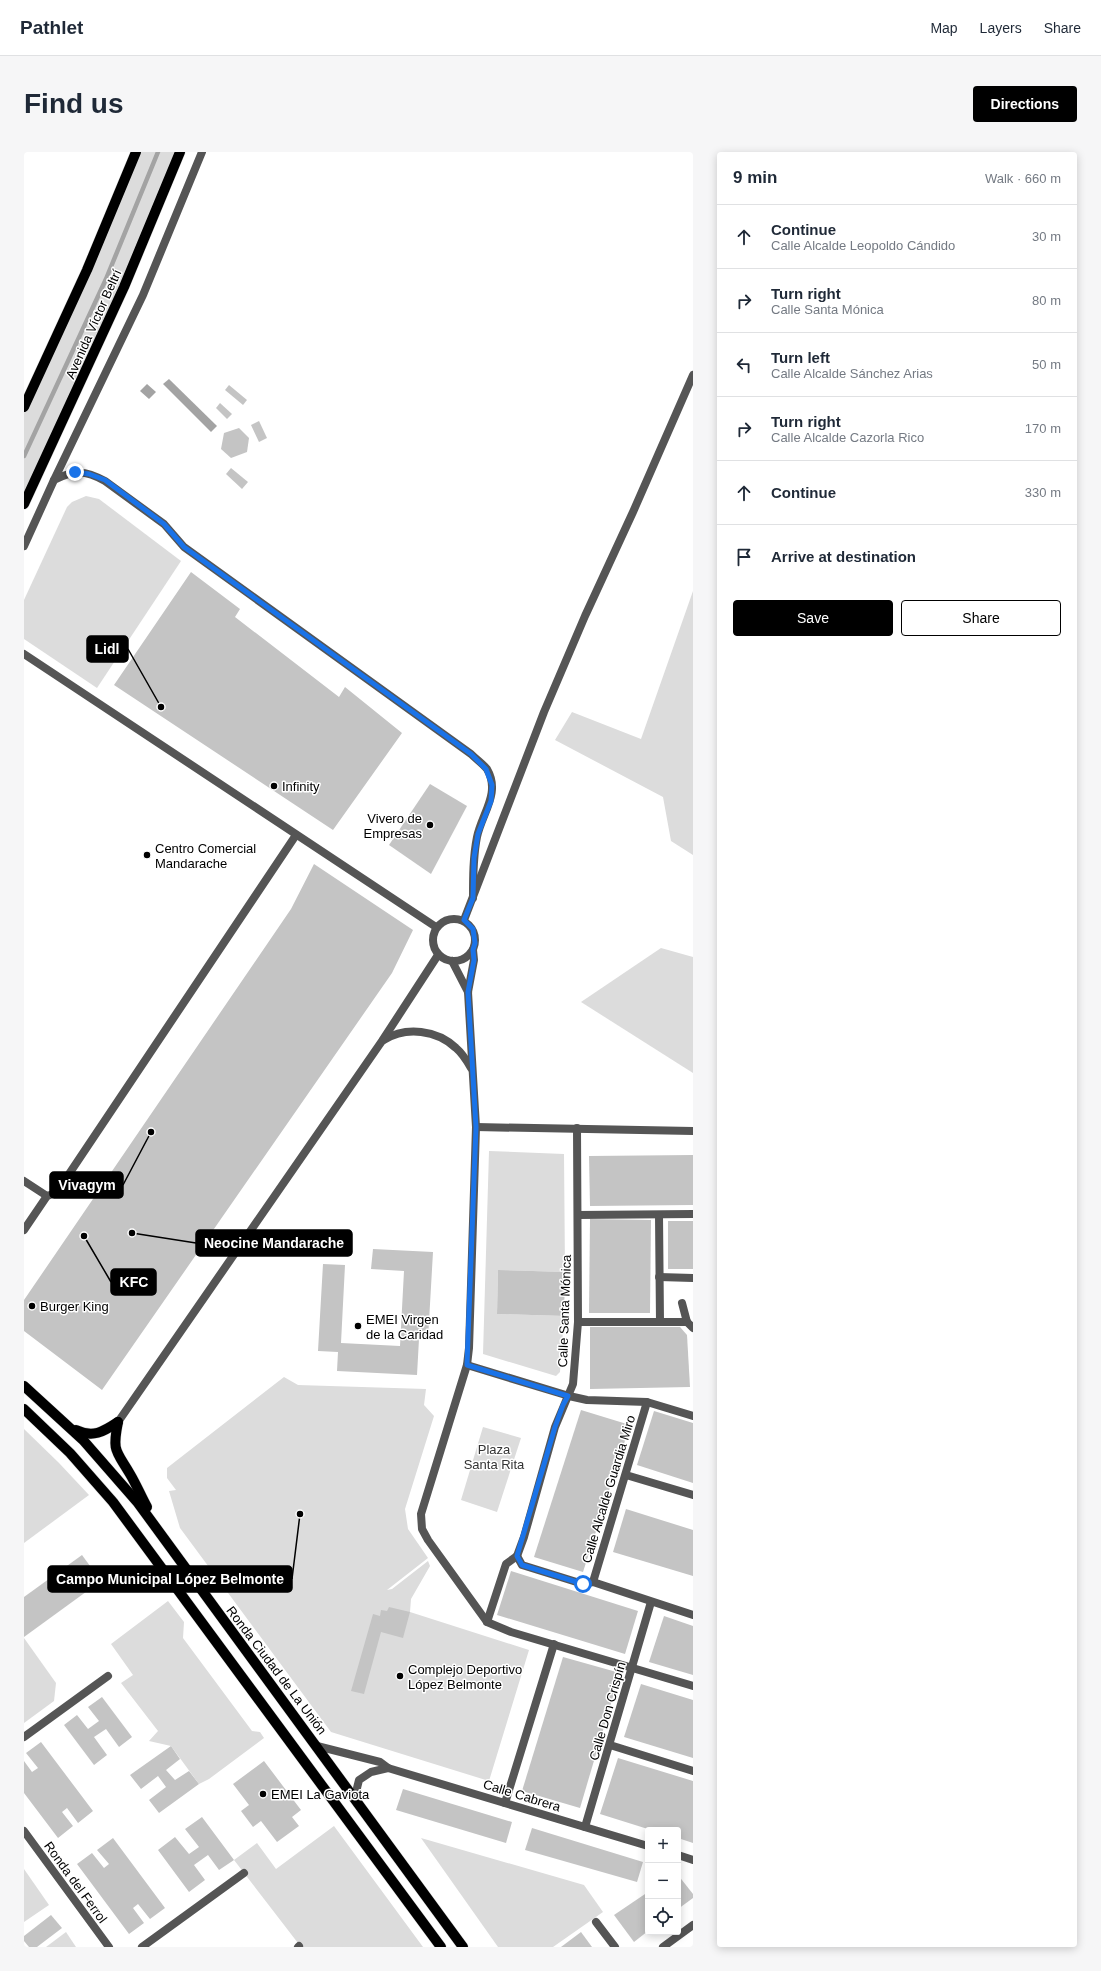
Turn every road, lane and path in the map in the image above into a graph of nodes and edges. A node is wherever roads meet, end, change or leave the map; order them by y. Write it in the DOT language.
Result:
graph roads {
  1 [pos="136,152"];
  2 [pos="180,152"];
  3 [pos="202,152"];
  4 [pos="693,375"];
  5 [pos="24,407"];
  6 [pos="54,480"];
  7 [pos="24,504"];
  8 [pos="24,546"];
  9 [pos="24,654"];
  10 [pos="296,835"];
  11 [pos="473,898"];
  12 [pos="464,920"];
  13 [pos="436,927"];
  14 [pos="473,950"];
  15 [pos="438,955"];
  16 [pos="452,961"];
  17 [pos="468,992"];
  18 [pos="382,1042"];
  19 [pos="472,1068"];
  20 [pos="476,1127"];
  21 [pos="577,1128"];
  22 [pos="693,1131"];
  23 [pos="24,1181"];
  24 [pos="47,1196"];
  25 [pos="578,1214"];
  26 [pos="693,1214"];
  27 [pos="659,1215"];
  28 [pos="24,1230"];
  29 [pos="659,1277"];
  30 [pos="693,1278"];
  31 [pos="682,1303"];
  32 [pos="578,1322"];
  33 [pos="660,1322"];
  34 [pos="687,1322"];
  35 [pos="693,1328"];
  36 [pos="467,1365"];
  37 [pos="25,1386"];
  38 [pos="568,1396"];
  39 [pos="646,1402"];
  40 [pos="24,1410"];
  41 [pos="693,1416"];
  42 [pos="118,1422"];
  43 [pos="72,1429"];
  44 [pos="626,1475"];
  45 [pos="693,1495"];
  46 [pos="161,1534"];
  47 [pos="517,1556"];
  48 [pos="593,1582"];
  49 [pos="652,1602"];
  50 [pos="693,1615"];
  51 [pos="487,1622"];
  52 [pos="554,1644"];
  53 [pos="632,1667"];
  54 [pos="108,1676"];
  55 [pos="693,1686"];
  56 [pos="24,1737"];
  57 [pos="610,1745"];
  58 [pos="317,1746"];
  59 [pos="388,1768"];
  60 [pos="693,1771"];
  61 [pos="505,1803"];
  62 [pos="358,1804"];
  63 [pos="585,1827"];
  64 [pos="24,1831"];
  65 [pos="645,1845"];
  66 [pos="681,1856"];
  67 [pos="693,1860"];
  68 [pos="244,1873"];
  69 [pos="596,1922"];
  70 [pos="693,1925"];
  71 [pos="110,1947"];
  72 [pos="142,1947"];
  73 [pos="441,1947"];
  74 [pos="463,1947"];
  75 [pos="615,1947"];
  76 [pos="663,1947"];
  1 -- 5 [label="main road, Avenida Víctor Beltrí"];
  2 -- 7 [label="main road, Avenida Víctor Beltrí"];
  3 -- 6 [label="street"];
  4 -- 11 [label="street"];
  6 -- 8 [label="street"];
  6 -- 11 [label="street"];
  9 -- 10 [label="street"];
  10 -- 13 [label="street"];
  10 -- 24 [label="street"];
  11 -- 12 [label="street"];
  12 -- 13 [label="street"];
  12 -- 14 [label="street"];
  13 -- 15 [label="street"];
  14 -- 16 [label="street"];
  14 -- 17 [label="street"];
  15 -- 16 [label="street"];
  15 -- 18 [label="street"];
  16 -- 17 [label="street"];
  17 -- 19 [label="street"];
  18 -- 19 [label="street"];
  18 -- 42 [label="street"];
  19 -- 20 [label="street"];
  20 -- 21 [label="street"];
  20 -- 36 [label="street"];
  21 -- 22 [label="street"];
  21 -- 25 [label="street, Calle Santa Mónica"];
  23 -- 24 [label="street"];
  24 -- 28 [label="street"];
  25 -- 27 [label="street"];
  25 -- 32 [label="street, Calle Santa Mónica"];
  26 -- 27 [label="street"];
  27 -- 29 [label="street"];
  29 -- 30 [label="street"];
  29 -- 33 [label="street"];
  31 -- 34 [label="street"];
  32 -- 33 [label="street"];
  32 -- 38 [label="street, Calle Santa Mónica"];
  33 -- 34 [label="street"];
  34 -- 35 [label="street"];
  36 -- 38 [label="street"];
  36 -- 51 [label="street"];
  37 -- 43 [label="main road, Ronda Ciudad de La Unión"];
  38 -- 39 [label="street"];
  38 -- 47 [label="street, Calle Santa Mónica"];
  39 -- 41 [label="street"];
  39 -- 44 [label="street, Calle Alcalde Guardia Miro"];
  40 -- 73 [label="main road"];
  42 -- 43 [label="main road"];
  42 -- 46 [label="main road"];
  43 -- 46 [label="main road, Ronda Ciudad de La Unión"];
  44 -- 45 [label="street"];
  44 -- 48 [label="street, Calle Alcalde Guardia Miro"];
  46 -- 58 [label="main road, Ronda Ciudad de La Unión"];
  47 -- 48 [label="street"];
  47 -- 51 [label="street"];
  48 -- 49 [label="street"];
  49 -- 50 [label="street"];
  49 -- 53 [label="street, Calle Don Crispín"];
  51 -- 52 [label="street"];
  52 -- 53 [label="street"];
  52 -- 61 [label="street"];
  53 -- 55 [label="street"];
  53 -- 57 [label="street, Calle Don Crispín"];
  54 -- 56 [label="street"];
  57 -- 60 [label="street"];
  57 -- 63 [label="street, Calle Don Crispín"];
  58 -- 59 [label="street, Calle Cabrera"];
  58 -- 62 [label="main road, Ronda Ciudad de La Unión"];
  59 -- 61 [label="street, Calle Cabrera"];
  59 -- 62 [label="street"];
  61 -- 63 [label="street, Calle Cabrera"];
  62 -- 74 [label="main road, Ronda Ciudad de La Unión"];
  63 -- 65 [label="street, Calle Cabrera"];
  64 -- 71 [label="street, Ronda del Ferrol"];
  66 -- 67 [label="street"];
  68 -- 72 [label="street"];
  69 -- 75 [label="street"];
  70 -- 76 [label="street"];
}
